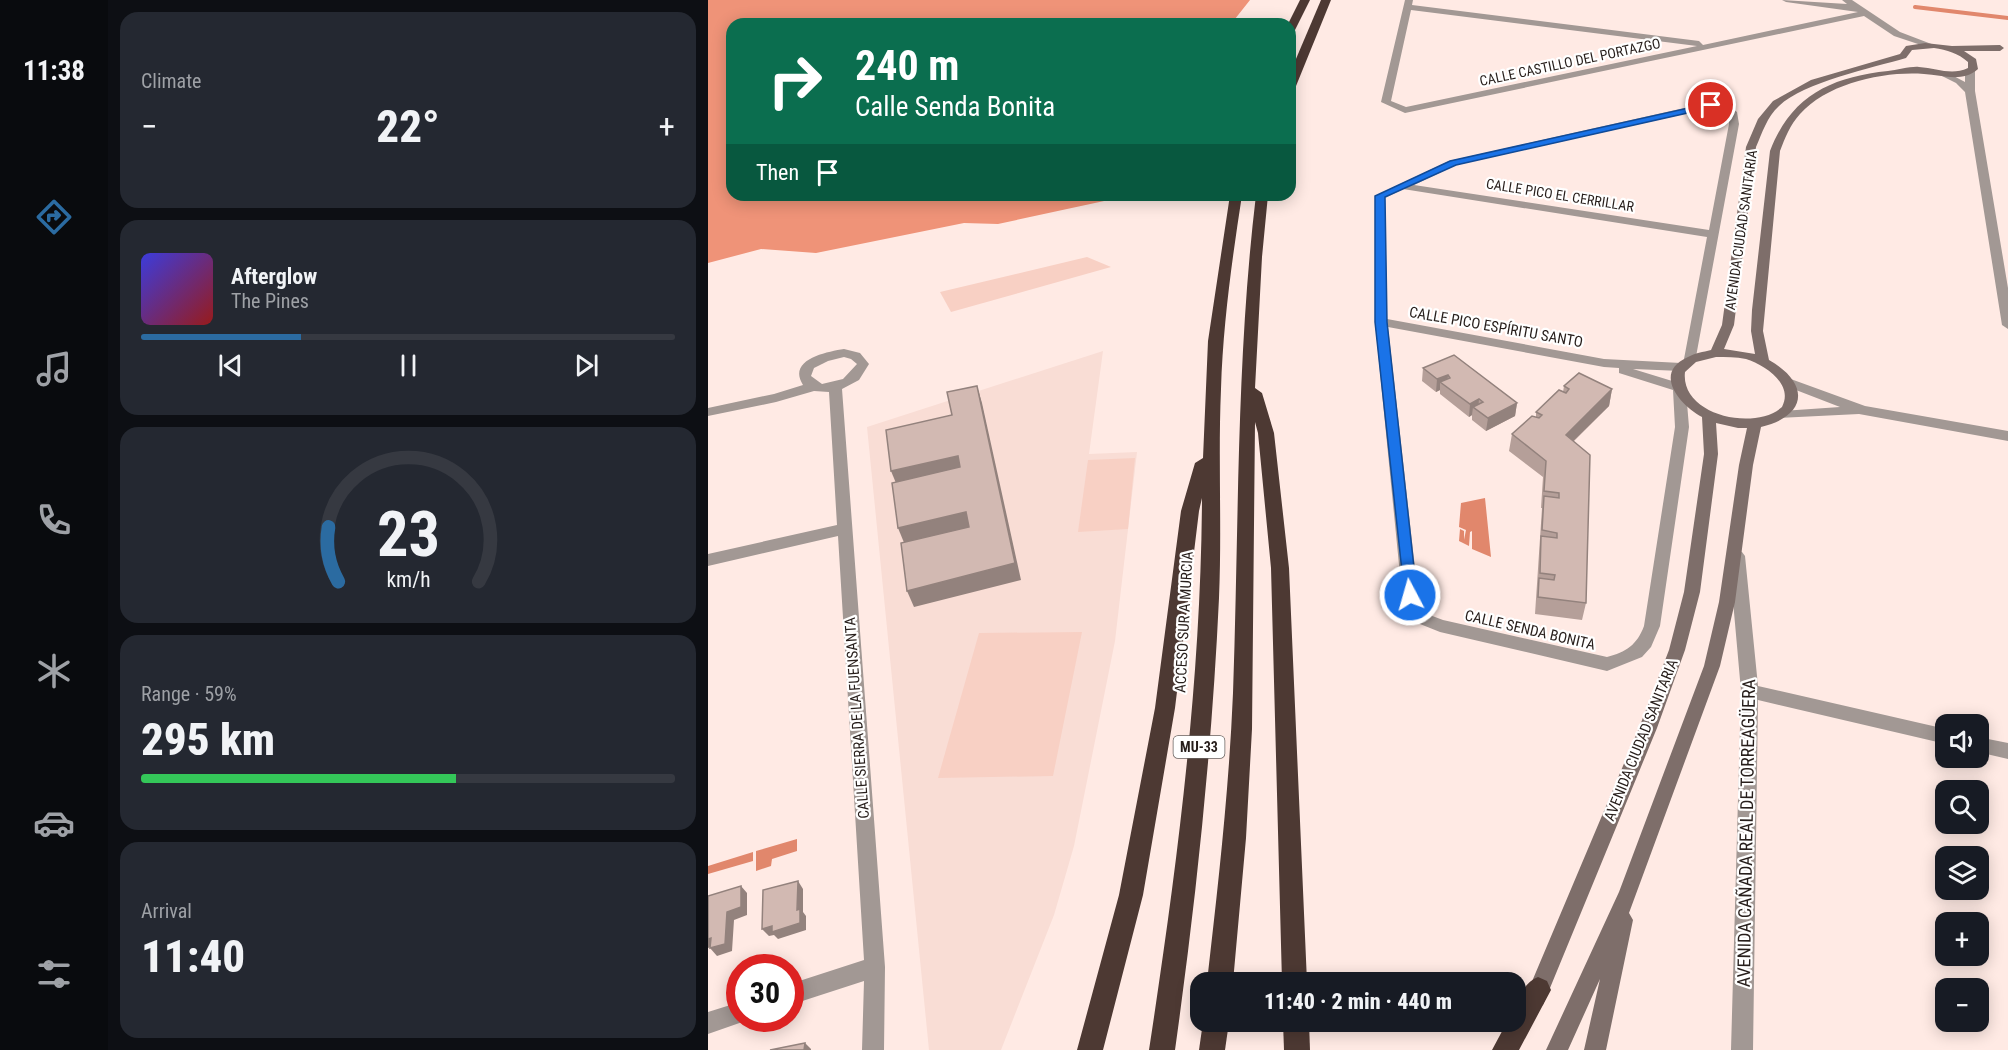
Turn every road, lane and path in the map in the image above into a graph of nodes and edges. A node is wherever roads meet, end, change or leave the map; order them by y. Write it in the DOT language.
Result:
graph roads {
  1 [pos="1305,0"];
  2 [pos="1326,0"];
  3 [pos="1786,0"];
  4 [pos="1846,0"];
  5 [pos="1408,4"];
  6 [pos="1860,11"];
  7 [pos="1296,18"];
  8 [pos="1897,34"];
  9 [pos="1930,45"];
  10 [pos="1711,46"];
  11 [pos="1945,47"];
  12 [pos="2004,48"];
  13 [pos="1904,53"];
  14 [pos="1973,61"];
  15 [pos="1925,71"];
  16 [pos="1970,71"];
  17 [pos="1296,72"];
  18 [pos="1943,74"];
  19 [pos="1970,91"];
  20 [pos="1402,186"];
  21 [pos="1235,201"];
  22 [pos="1261,201"];
  23 [pos="1712,234"];
  24 [pos="1381,322"];
  25 [pos="2008,325"];
  26 [pos="1716,352"];
  27 [pos="1763,362"];
  28 [pos="1604,363"];
  29 [pos="1686,363"];
  30 [pos="1248,374"];
  31 [pos="1788,381"];
  32 [pos="814,386"];
  33 [pos="835,386"];
  34 [pos="1678,389"];
  35 [pos="1862,410"];
  36 [pos="708,412"];
  37 [pos="1782,415"];
  38 [pos="1709,416"];
  39 [pos="1755,423"];
  40 [pos="2008,436"];
  41 [pos="1210,441"];
  42 [pos="845,529"];
  43 [pos="1736,544"];
  44 [pos="708,560"];
  45 [pos="1750,691"];
  46 [pos="1935,733"];
  47 [pos="1989,747"];
  48 [pos="2008,751"];
  49 [pos="1628,894"];
  50 [pos="875,967"];
  51 [pos="1221,972"];
  52 [pos="1295,972"];
  53 [pos="804,990"];
  54 [pos="1538,990"];
  55 [pos="726,1017"];
  56 [pos="708,1023"];
  57 [pos="1215,1032"];
  58 [pos="1296,1032"];
  59 [pos="873,1050"];
  60 [pos="1089,1050"];
  61 [pos="1162,1050"];
  62 [pos="1212,1050"];
  63 [pos="1297,1050"];
  64 [pos="1505,1050"];
  65 [pos="1519,1050"];
  66 [pos="1557,1050"];
  67 [pos="1595,1050"];
  68 [pos="1742,1050"];
  1 -- 7 [label="highway"];
  2 -- 17 [label="highway"];
  3 -- 6 [label="street"];
  4 -- 6 [label="street"];
  5 -- 10 [label="street"];
  5 -- 10 [label="street, CALLE CASTILLO DEL PORTAZGO"];
  6 -- 8 [label="street"];
  6 -- 10 [label="street, CALLE CASTILLO DEL PORTAZGO"];
  8 -- 9 [label="street"];
  8 -- 13 [label="street"];
  9 -- 11 [label="street"];
  9 -- 13 [label="street, AVENIDA CIUDAD SANITARIA"];
  11 -- 12 [label="street"];
  11 -- 14 [label="street"];
  12 -- 14 [label="street"];
  13 -- 15 [label="street"];
  13 -- 26 [label="street, AVENIDA CIUDAD SANITARIA"];
  14 -- 16 [label="street"];
  15 -- 18 [label="street"];
  15 -- 27 [label="street, AVENIDA CIUDAD SANITARIA"];
  16 -- 18 [label="street"];
  16 -- 19 [label="street"];
  18 -- 19 [label="street"];
  19 -- 25 [label="street"];
  20 -- 23 [label="street, CALLE PICO EL CERRILLAR"];
  20 -- 23 [label="street, CALLE SENDA BONITA"];
  20 -- 24 [label="street, CALLE SENDA BONITA"];
  21 -- 41 [label="highway, ACCESO SUR A MURCIA / MU-33"];
  22 -- 30 [label="highway, MU-33"];
  23 -- 29 [label="street"];
  24 -- 28 [label="street, CALLE PICO ESPÍRITU SANTO"];
  24 -- 34 [label="street, CALLE SENDA BONITA"];
  26 -- 27 [label="street"];
  26 -- 29 [label="street"];
  27 -- 31 [label="street"];
  28 -- 29 [label="street, CALLE PICO ESPÍRITU SANTO"];
  28 -- 34 [label="street, CALLE PICO ESPÍRITU SANTO"];
  29 -- 34 [label="street"];
  30 -- 51 [label="highway, MU-33"];
  30 -- 52 [label="highway"];
  31 -- 35 [label="street"];
  31 -- 37 [label="street"];
  32 -- 33 [label="street"];
  32 -- 33 [label="street"];
  32 -- 36 [label="street"];
  33 -- 42 [label="street, CALLE SIERRA DE LA FUENSANTA"];
  34 -- 38 [label="street"];
  35 -- 37 [label="street"];
  35 -- 40 [label="street"];
  37 -- 39 [label="street"];
  38 -- 39 [label="street"];
  38 -- 54 [label="street, AVENIDA CIUDAD SANITARIA"];
  39 -- 43 [label="street"];
  41 -- 60 [label="highway"];
  41 -- 61 [label="highway, ACCESO SUR A MURCIA / MU-33"];
  42 -- 44 [label="street"];
  42 -- 50 [label="street, CALLE SIERRA DE LA FUENSANTA"];
  43 -- 45 [label="street, AVENIDA CAÑADA REAL DE TORREAGÜERA"];
  43 -- 49 [label="street"];
  45 -- 46 [label="street"];
  45 -- 68 [label="street, AVENIDA CAÑADA REAL DE TORREAGÜERA"];
  47 -- 48 [label="street"];
  49 -- 66 [label="street"];
  49 -- 67 [label="street"];
  50 -- 53 [label="street"];
  50 -- 59 [label="street, CALLE SIERRA DE LA FUENSANTA"];
  54 -- 64 [label="highway"];
  54 -- 65 [label="street, AVENIDA CIUDAD SANITARIA"];
  55 -- 56 [label="street"];
  57 -- 62 [label="highway"];
  58 -- 63 [label="highway"];
}
